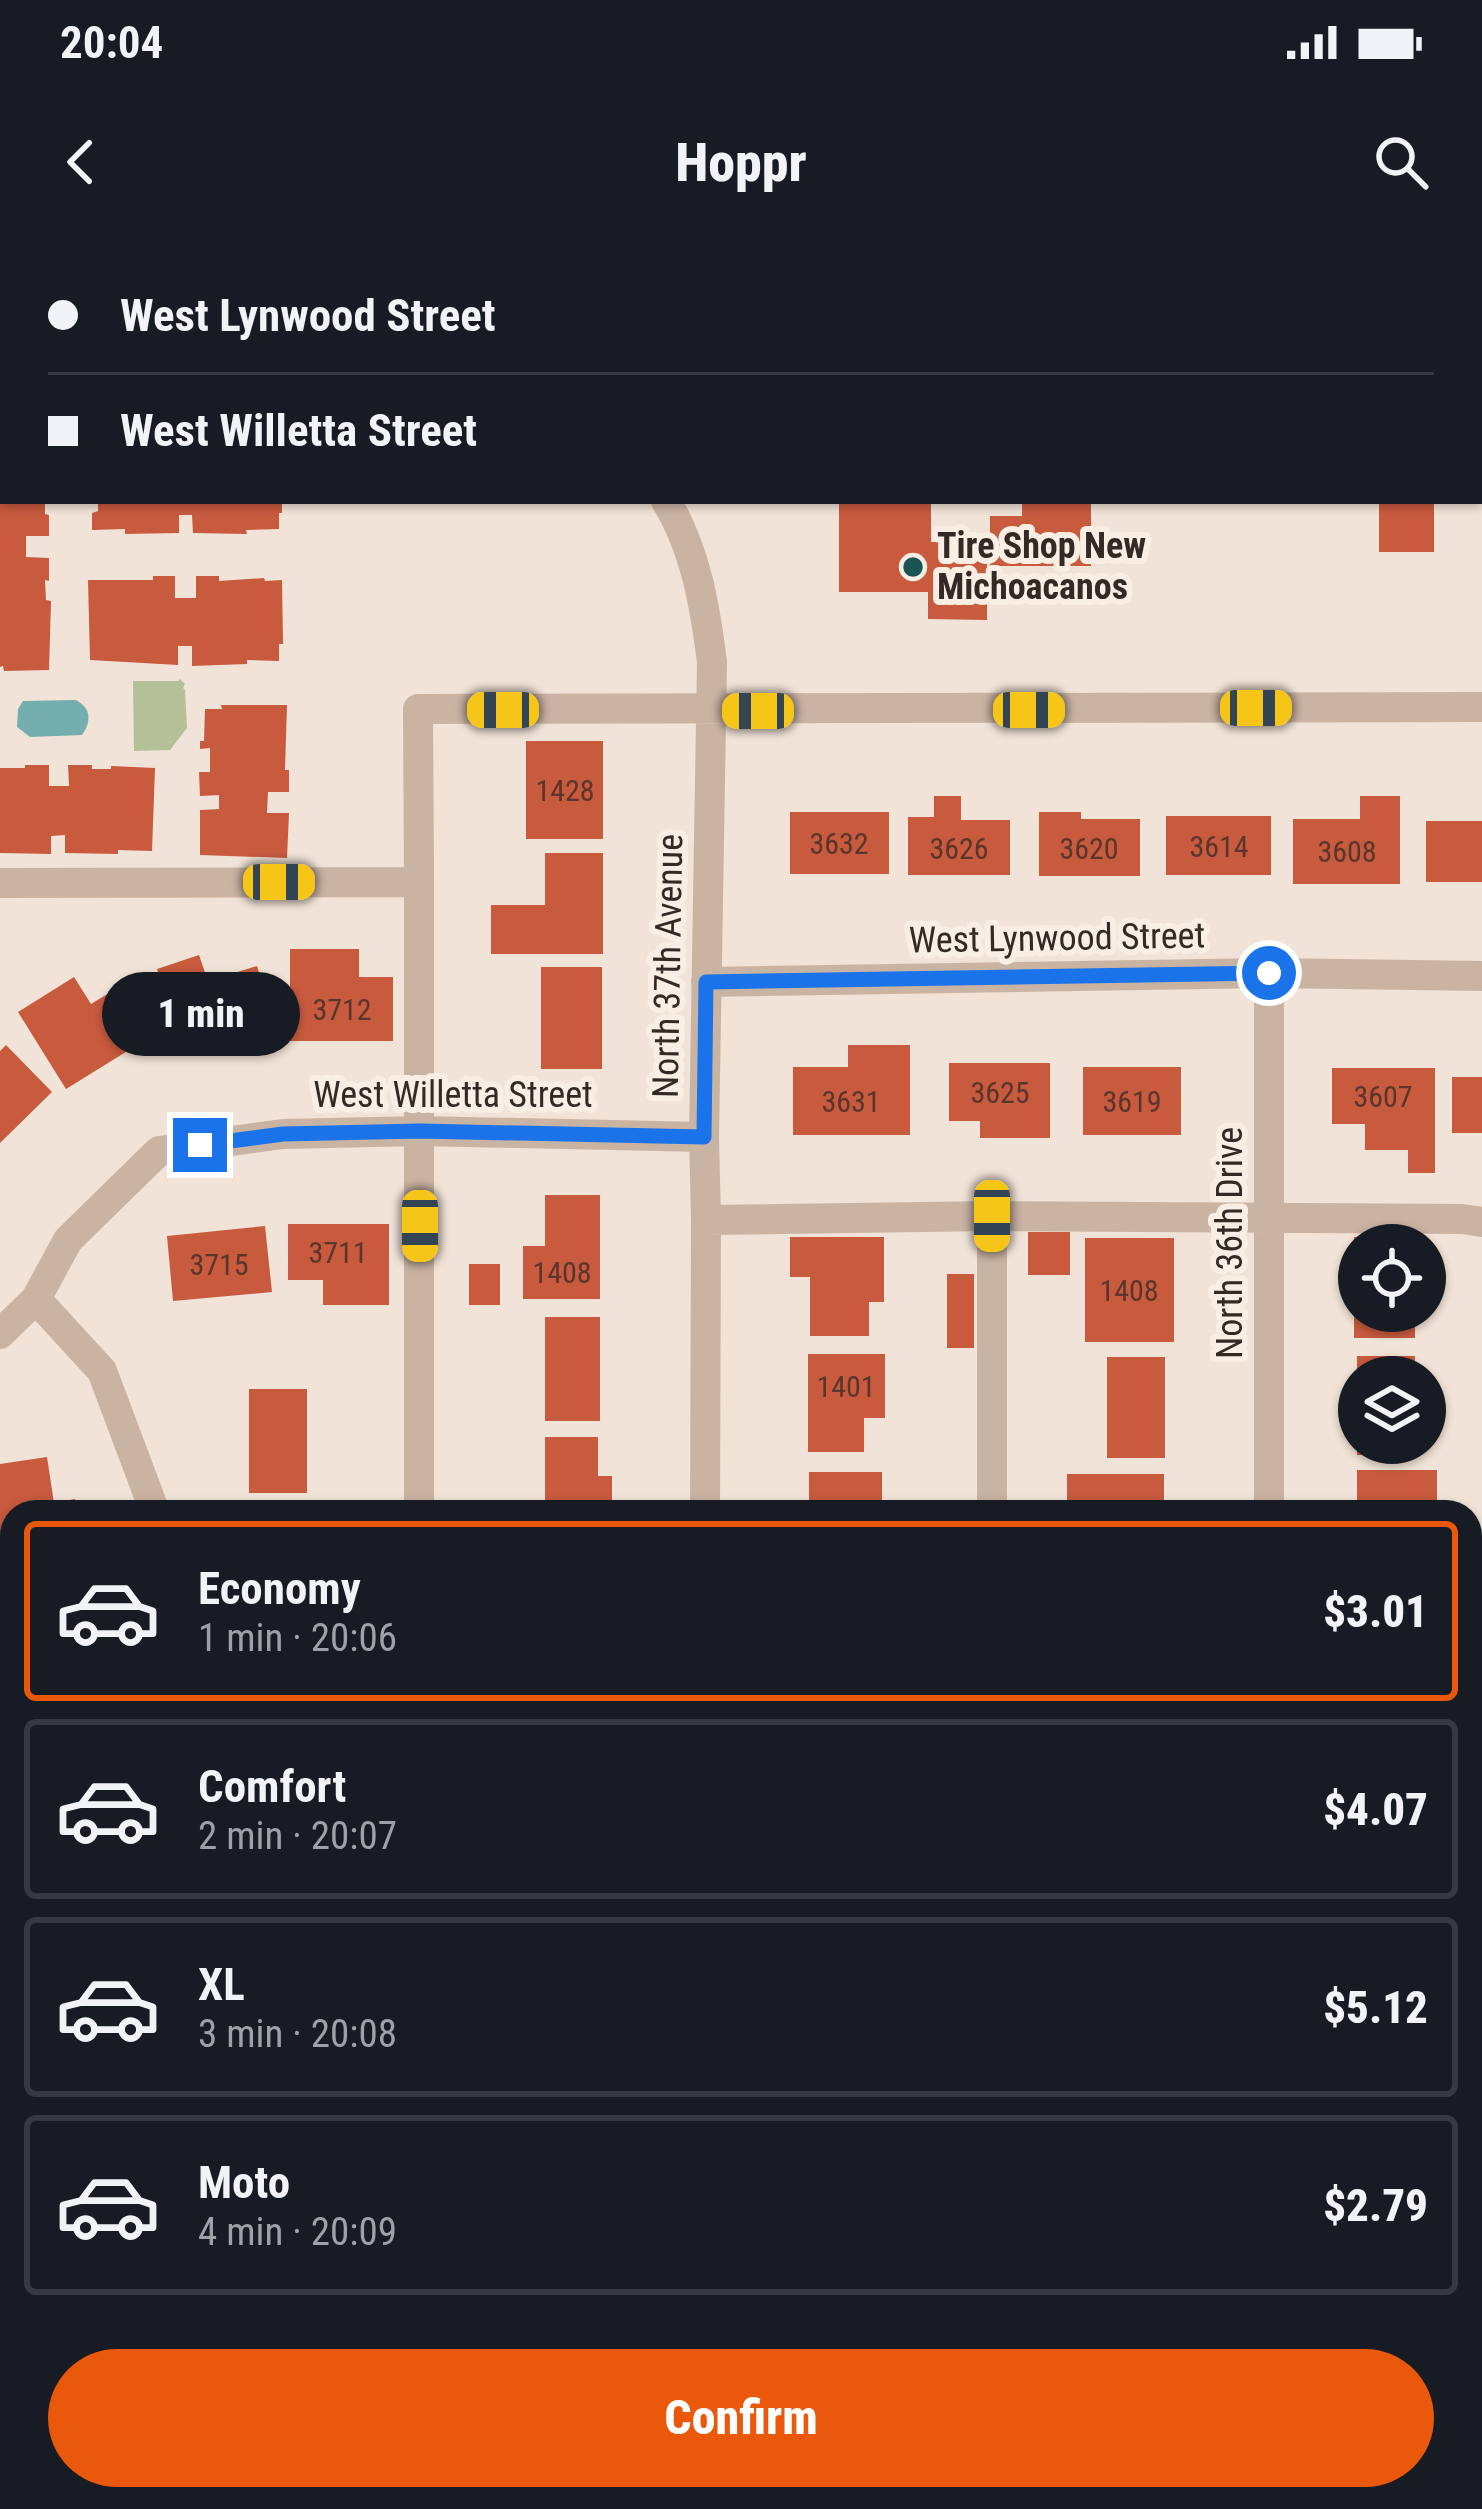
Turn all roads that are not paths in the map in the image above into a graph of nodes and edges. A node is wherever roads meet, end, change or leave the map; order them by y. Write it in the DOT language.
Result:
graph roads {
  1 [pos="667,504"];
  2 [pos="1482,707"];
  3 [pos="712,711"];
  4 [pos="419,882"];
  5 [pos="0,884"];
  6 [pos="1269,973"];
  7 [pos="1482,976"];
  8 [pos="706,982"];
  9 [pos="420,1131"];
  10 [pos="704,1137"];
  11 [pos="992,1216"];
  12 [pos="1269,1217"];
  13 [pos="706,1220"];
  14 [pos="1482,1222"];
  15 [pos="36,1299"];
  16 [pos="0,1334"];
  17 [pos="150,1500"];
  18 [pos="419,1500"];
  19 [pos="705,1500"];
  20 [pos="992,1500"];
  21 [pos="1269,1500"];
  1 -- 3 [label="street, North 37th Avenue"];
  2 -- 3 [label="street"];
  3 -- 4 [label="street"];
  3 -- 8 [label="street, North 37th Avenue"];
  4 -- 5 [label="street"];
  4 -- 9 [label="street"];
  6 -- 7 [label="street, West Lynwood Street"];
  6 -- 8 [label="street, West Lynwood Street"];
  6 -- 12 [label="street, North 36th Drive"];
  8 -- 10 [label="street, North 37th Avenue"];
  9 -- 10 [label="street, West Willetta Street"];
  9 -- 15 [label="street, West Willetta Street"];
  9 -- 18 [label="street"];
  10 -- 13 [label="street, North 37th Avenue"];
  11 -- 12 [label="street"];
  11 -- 13 [label="street"];
  11 -- 20 [label="street"];
  12 -- 14 [label="street"];
  12 -- 21 [label="street, North 36th Drive"];
  13 -- 19 [label="street, North 37th Avenue"];
  15 -- 16 [label="street, West Willetta Street"];
  15 -- 17 [label="street"];
}
